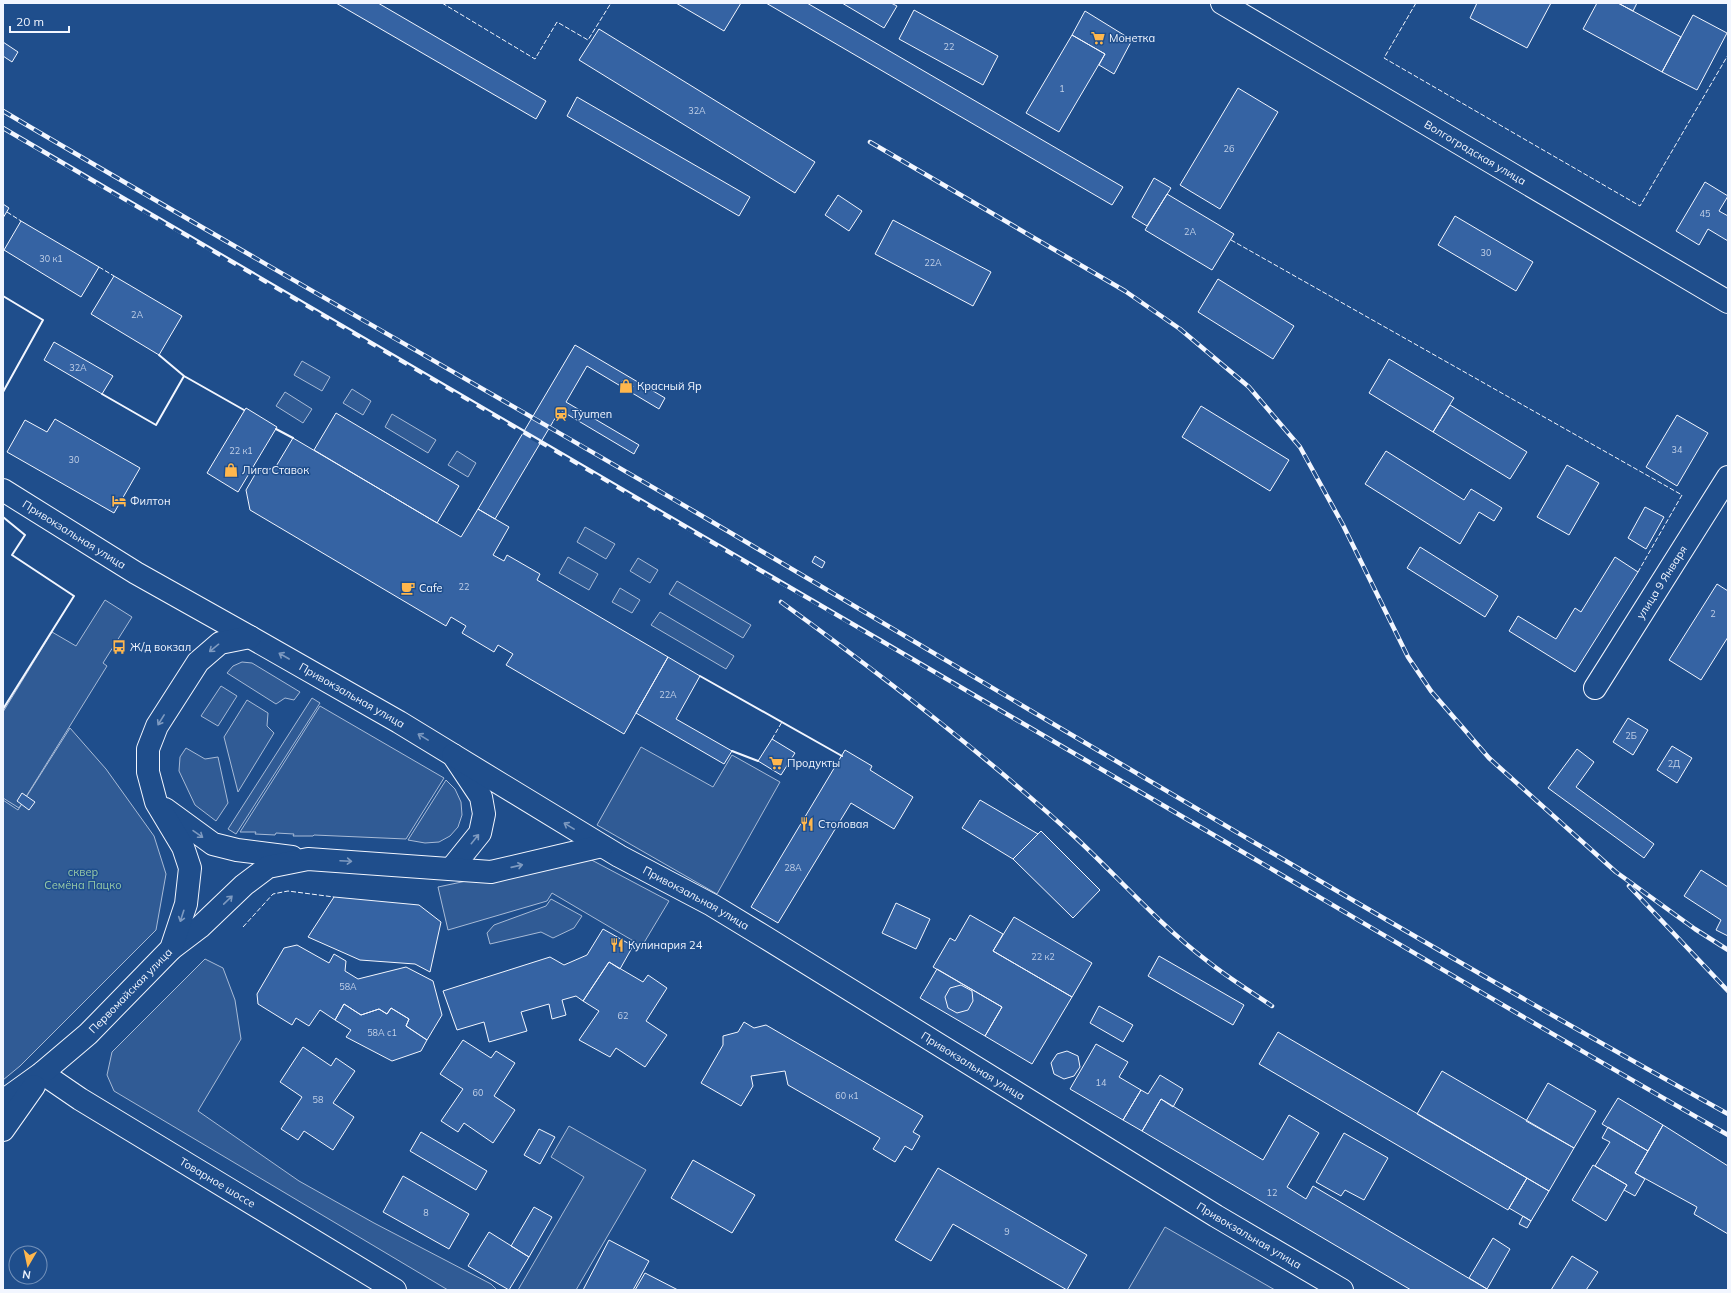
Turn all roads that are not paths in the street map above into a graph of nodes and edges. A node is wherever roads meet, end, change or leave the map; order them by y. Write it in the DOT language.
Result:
graph roads {
  1 [pos="1222,3"];
  2 [pos="1728,302"];
  3 [pos="1728,477"];
  4 [pos="3,490"];
  5 [pos="250,637"];
  6 [pos="1595,688"];
  7 [pos="453,755"];
  8 [pos="156,802"];
  9 [pos="602,846"];
  10 [pos="308,859"];
  11 [pos="451,870"];
  12 [pos="171,949"];
  13 [pos="42,1073"];
  14 [pos="3,1101"];
  15 [pos="3,1130"];
  16 [pos="394,1290"];
  17 [pos="1342,1290"];
  1 -- 2 [label="street, Волгоградская улица"];
  3 -- 6 [label="street, улица 9 Января"];
  4 -- 5 [label="street, Привокзальная улица"];
  7 -- 5 [label="street, Привокзальная улица, one-way"];
  5 -- 8 [label="street, Первомайская улица, one-way"];
  9 -- 7 [label="street, Привокзальная улица, one-way"];
  11 -- 7 [label="street, Привокзальная улица, one-way"];
  8 -- 10 [label="street, one-way"];
  8 -- 12 [label="street, Первомайская улица, one-way"];
  11 -- 9 [label="street, one-way"];
  9 -- 17 [label="street, Привокзальная улица"];
  10 -- 11 [label="street, one-way"];
  12 -- 10 [label="street, one-way"];
  12 -- 13 [label="street, Первомайская улица"];
  13 -- 14 [label="street, Первомайская улица"];
  13 -- 15 [label="street, Первомайская улица"];
  13 -- 16 [label="street, Товарное шоссе"];
}
